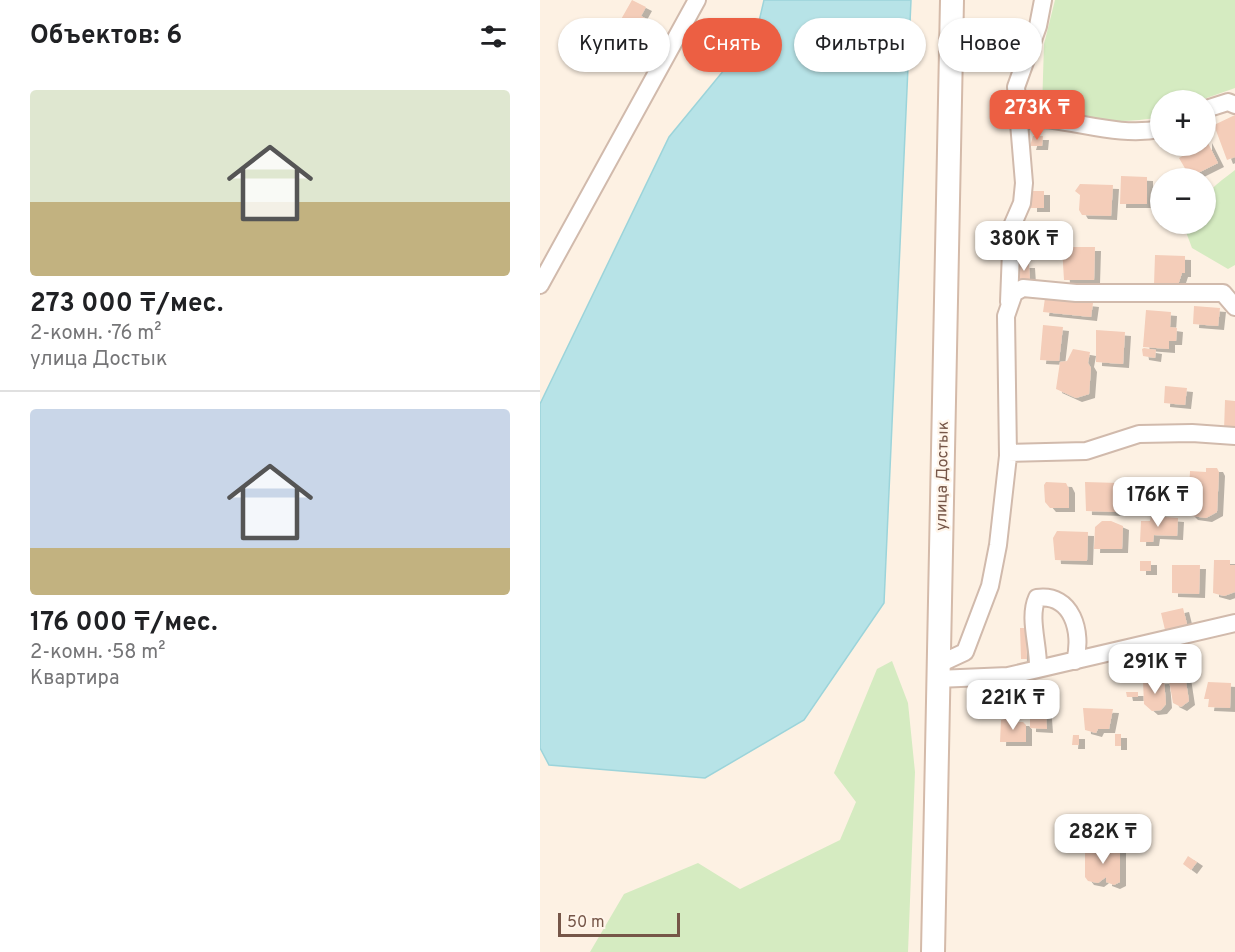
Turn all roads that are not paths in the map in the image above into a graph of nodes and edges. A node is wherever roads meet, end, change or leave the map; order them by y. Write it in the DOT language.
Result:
graph roads {
  1 [pos="696,0"];
  2 [pos="952,0"];
  3 [pos="1043,0"];
  4 [pos="1235,105"];
  5 [pos="1216,106"];
  6 [pos="1019,127"];
  7 [pos="1150,130"];
  8 [pos="540,285"];
  9 [pos="1009,302"];
  10 [pos="1235,307"];
  11 [pos="1235,436"];
  12 [pos="1008,453"];
  13 [pos="1235,623"];
  14 [pos="965,652"];
  15 [pos="1075,661"];
  16 [pos="1038,669"];
  17 [pos="937,672"];
  18 [pos="961,678"];
  19 [pos="933,952"];
  1 -- 8 [label="street"];
  2 -- 17 [label="main road, улица Достык"];
  3 -- 6 [label="street"];
  4 -- 5 [label="street"];
  6 -- 7 [label="street"];
  6 -- 9 [label="street"];
  9 -- 10 [label="street"];
  9 -- 12 [label="street"];
  11 -- 12 [label="street"];
  12 -- 14 [label="street"];
  13 -- 15 [label="street"];
  14 -- 17 [label="street"];
  14 -- 18 [label="street"];
  15 -- 16 [label="street"];
  15 -- 16 [label="street"];
  16 -- 18 [label="street"];
  17 -- 18 [label="street"];
  17 -- 19 [label="main road, улица Достык"];
}
